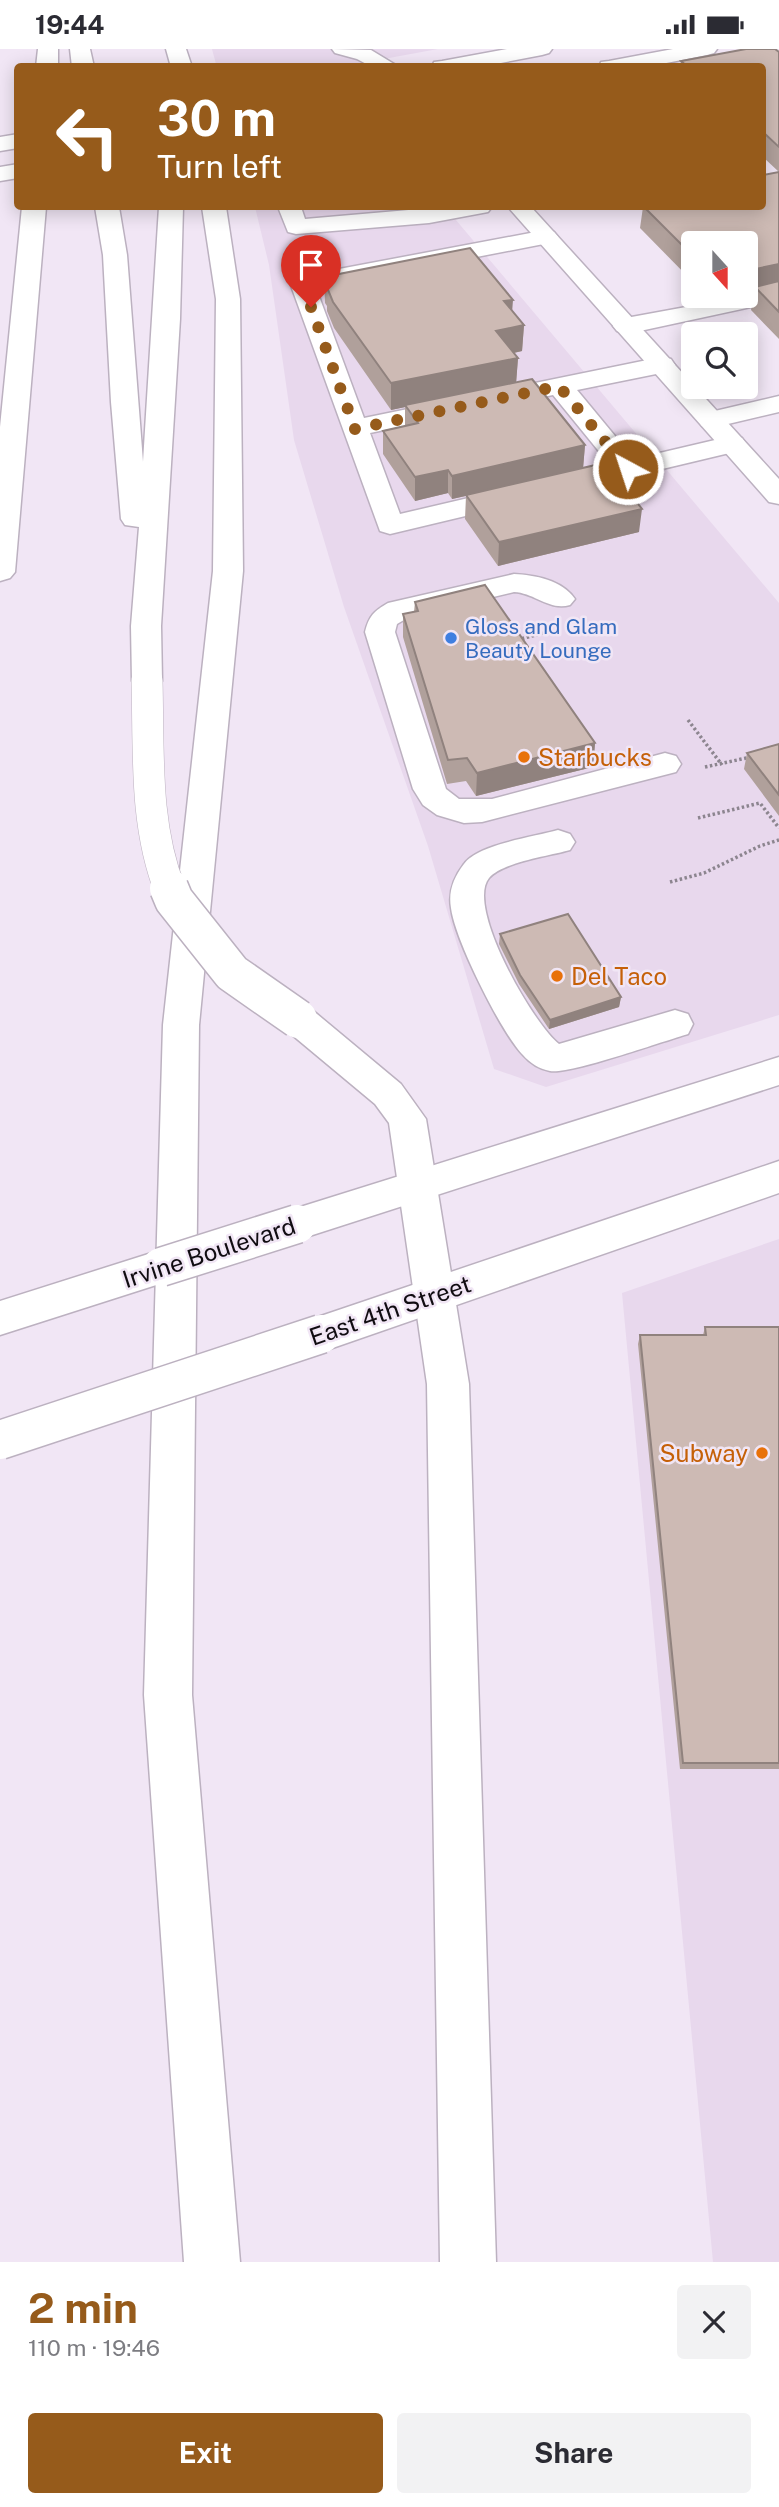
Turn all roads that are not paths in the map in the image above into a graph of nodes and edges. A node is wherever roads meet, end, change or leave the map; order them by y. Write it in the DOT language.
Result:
graph roads {
  1 [pos="342,49"];
  2 [pos="707,49"];
  3 [pos="533,50"];
  4 [pos="381,63"];
  5 [pos="463,63"];
  6 [pos="631,63"];
  7 [pos="34,210"];
  8 [pos="108,210"];
  9 [pos="171,210"];
  10 [pos="214,210"];
  11 [pos="291,210"];
  12 [pos="463,210"];
  13 [pos="522,210"];
  14 [pos="385,213"];
  15 [pos="546,237"];
  16 [pos="779,294"];
  17 [pos="626,326"];
  18 [pos="662,365"];
  19 [pos="559,386"];
  20 [pos="779,404"];
  21 [pos="711,420"];
  22 [pos="355,429"];
  23 [pos="732,444"];
  24 [pos="628,469"];
  25 [pos="779,496"];
  26 [pos="0,572"];
  27 [pos="560,599"];
  28 [pos="146,626"];
  29 [pos="665,764"];
  30 [pos="558,842"];
  31 [pos="675,1024"];
  32 [pos="779,1071"];
  33 [pos="779,1177"];
  34 [pos="418,1185"];
  35 [pos="434,1294"];
  36 [pos="0,1318"];
  37 [pos="0,1440"];
  38 [pos="212,2262"];
  39 [pos="468,2262"];
  1 -- 4 [label="main road"];
  2 -- 6 [label="main road"];
  3 -- 5 [label="main road"];
  7 -- 26 [label="main road"];
  8 -- 28 [label="main road"];
  9 -- 28 [label="main road"];
  10 -- 38 [label="main road"];
  11 -- 14 [label="main road"];
  12 -- 14 [label="main road"];
  13 -- 15 [label="main road"];
  15 -- 17 [label="main road"];
  15 -- 22 [label="main road"];
  16 -- 17 [label="main road"];
  17 -- 18 [label="main road"];
  18 -- 19 [label="main road"];
  18 -- 21 [label="main road"];
  19 -- 22 [label="main road"];
  19 -- 24 [label="main road"];
  20 -- 21 [label="main road"];
  21 -- 23 [label="main road"];
  22 -- 24 [label="main road"];
  23 -- 24 [label="main road"];
  23 -- 25 [label="main road"];
  27 -- 29 [label="main road"];
  28 -- 34 [label="main road, bridge"];
  30 -- 31 [label="main road"];
  32 -- 34 [label="main road"];
  33 -- 35 [label="main road, East 4th Street"];
  34 -- 35 [label="main road"];
  34 -- 36 [label="main road, Irvine Boulevard, bridge"];
  35 -- 37 [label="main road, East 4th Street, bridge"];
  35 -- 39 [label="main road"];
}
